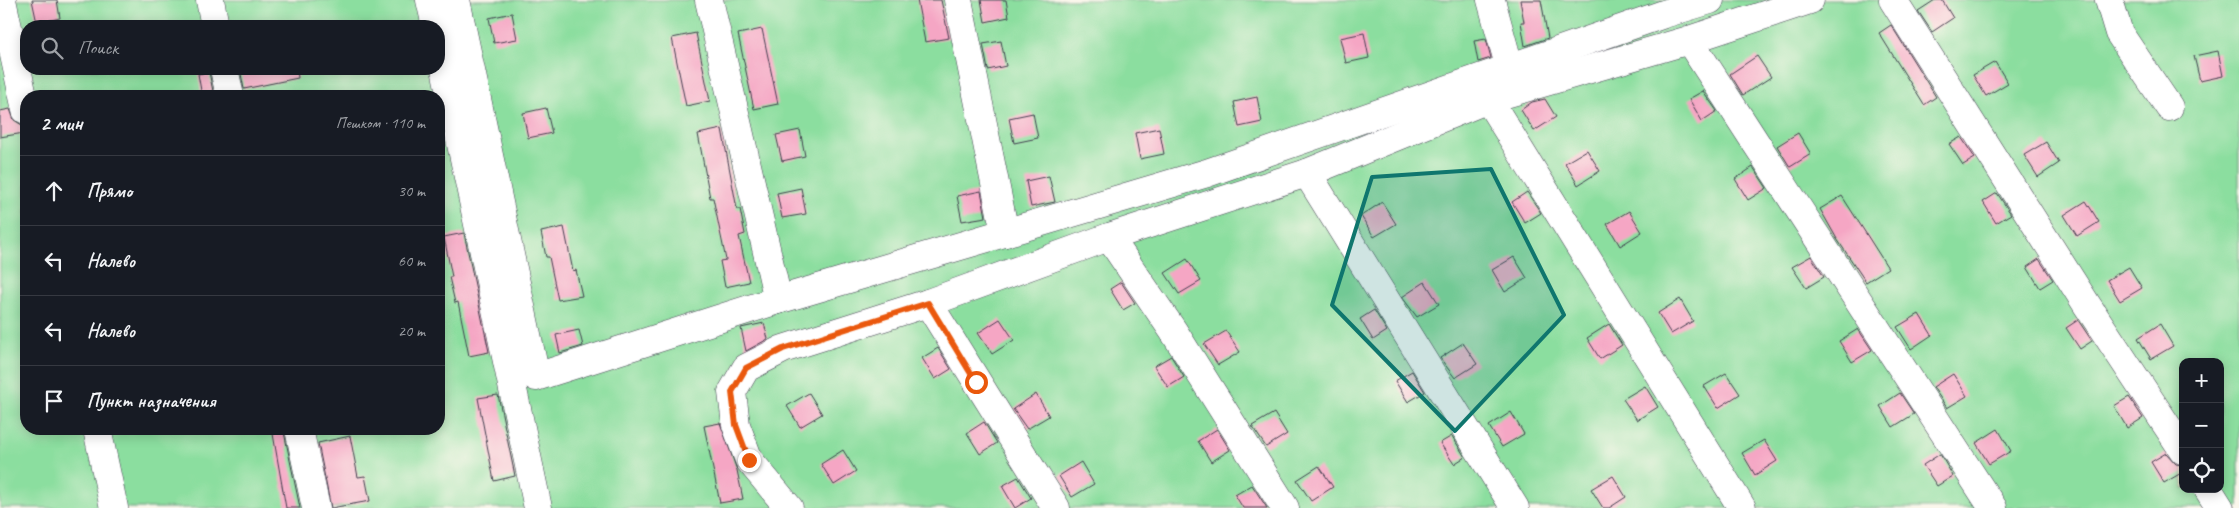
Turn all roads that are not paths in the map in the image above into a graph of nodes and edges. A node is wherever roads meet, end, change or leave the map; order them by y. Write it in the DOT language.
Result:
graph roads {
  1 [pos="2,0"];
  2 [pos="210,0"];
  3 [pos="430,0"];
  4 [pos="456,0"];
  5 [pos="709,0"];
  6 [pos="958,0"];
  7 [pos="1491,0"];
  8 [pos="1710,0"];
  9 [pos="1810,0"];
  10 [pos="1893,0"];
  11 [pos="2109,0"];
  12 [pos="1662,7"];
  13 [pos="214,20"];
  14 [pos="435,20"];
  15 [pos="1689,40"];
  16 [pos="445,68"];
  17 [pos="1510,69"];
  18 [pos="225,75"];
  19 [pos="22,90"];
  20 [pos="229,90"];
  21 [pos="1488,99"];
  22 [pos="2169,107"];
  23 [pos="1307,173"];
  24 [pos="1004,233"];
  25 [pos="1109,237"];
  26 [pos="778,300"];
  27 [pos="928,303"];
  28 [pos="98,435"];
  29 [pos="300,435"];
  30 [pos="2182,448"];
  31 [pos="2211,493"];
  32 [pos="114,508"];
  33 [pos="316,508"];
  34 [pos="538,508"];
  35 [pos="789,508"];
  36 [pos="1056,508"];
  37 [pos="1285,508"];
  38 [pos="1515,508"];
  39 [pos="1742,508"];
  40 [pos="1993,508"];
  41 [pos="2220,508"];
  1 -- 19 [label="lane"];
  2 -- 13 [label="lane"];
  3 -- 14 [label="lane"];
  4 -- 26 [label="lane"];
  5 -- 26 [label="lane"];
  6 -- 24 [label="lane"];
  7 -- 17 [label="lane"];
  8 -- 12 [label="lane"];
  9 -- 15 [label="lane"];
  10 -- 30 [label="lane"];
  11 -- 22 [label="lane"];
  12 -- 17 [label="lane"];
  15 -- 21 [label="lane"];
  15 -- 40 [label="lane"];
  16 -- 34 [label="lane"];
  17 -- 24 [label="lane"];
  18 -- 20 [label="lane"];
  21 -- 23 [label="lane"];
  21 -- 39 [label="lane"];
  23 -- 25 [label="lane"];
  23 -- 38 [label="lane"];
  24 -- 26 [label="lane"];
  25 -- 27 [label="lane"];
  25 -- 37 [label="lane"];
  27 -- 35 [label="lane"];
  27 -- 36 [label="lane"];
  28 -- 32 [label="lane"];
  29 -- 33 [label="lane"];
  31 -- 41 [label="lane"];
}
